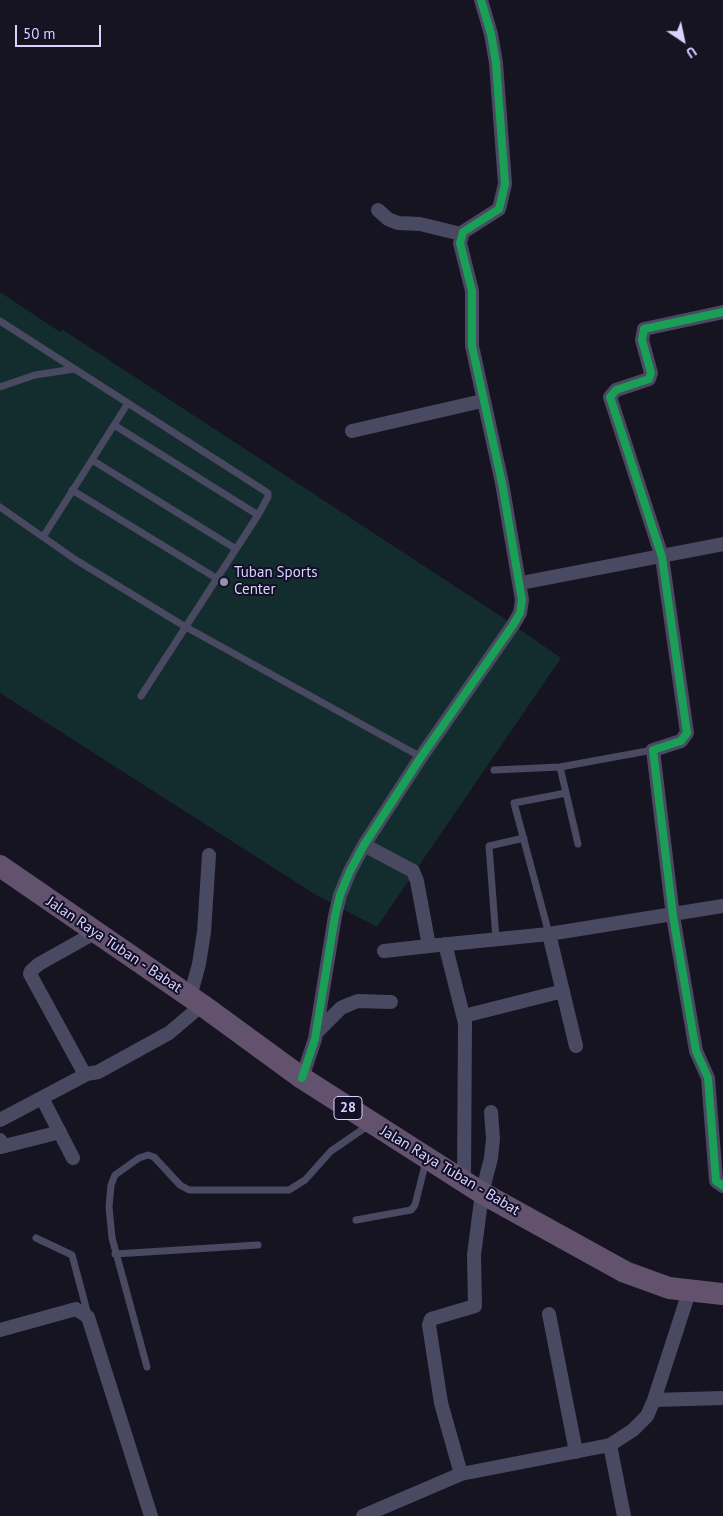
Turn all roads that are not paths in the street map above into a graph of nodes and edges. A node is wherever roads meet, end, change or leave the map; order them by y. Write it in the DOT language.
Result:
graph roads {
  1 [pos="481,0"];
  2 [pos="378,210"];
  3 [pos="461,234"];
  4 [pos="723,312"];
  5 [pos="0,321"];
  6 [pos="74,369"];
  7 [pos="0,387"];
  8 [pos="482,401"];
  9 [pos="128,403"];
  10 [pos="114,425"];
  11 [pos="352,431"];
  12 [pos="92,460"];
  13 [pos="72,490"];
  14 [pos="0,507"];
  15 [pos="258,515"];
  16 [pos="43,537"];
  17 [pos="723,544"];
  18 [pos="236,549"];
  19 [pos="662,557"];
  20 [pos="216,578"];
  21 [pos="520,583"];
  22 [pos="184,626"];
  23 [pos="141,696"];
  24 [pos="653,750"];
  25 [pos="421,757"];
  26 [pos="560,767"];
  27 [pos="494,770"];
  28 [pos="566,793"];
  29 [pos="524,838"];
  30 [pos="578,844"];
  31 [pos="364,845"];
  32 [pos="209,855"];
  33 [pos="0,866"];
  34 [pos="723,906"];
  35 [pos="673,916"];
  36 [pos="96,932"];
  37 [pos="549,934"];
  38 [pos="496,939"];
  39 [pos="445,944"];
  40 [pos="429,946"];
  41 [pos="384,951"];
  42 [pos="563,991"];
  43 [pos="196,1001"];
  44 [pos="391,1002"];
  45 [pos="464,1016"];
  46 [pos="316,1033"];
  47 [pos="576,1046"];
  48 [pos="87,1074"];
  49 [pos="302,1078"];
  50 [pos="42,1098"];
  51 [pos="491,1112"];
  52 [pos="0,1120"];
  53 [pos="371,1124"];
  54 [pos="60,1132"];
  55 [pos="0,1140"];
  56 [pos="74,1158"];
  57 [pos="427,1158"];
  58 [pos="723,1186"];
  59 [pos="473,1188"];
  60 [pos="356,1220"];
  61 [pos="36,1238"];
  62 [pos="258,1245"];
  63 [pos="115,1254"];
  64 [pos="689,1292"];
  65 [pos="723,1294"];
  66 [pos="549,1314"];
  67 [pos="88,1317"];
  68 [pos="0,1330"];
  69 [pos="147,1367"];
  70 [pos="723,1398"];
  71 [pos="654,1400"];
  72 [pos="610,1445"];
  73 [pos="576,1452"];
  74 [pos="462,1474"];
  75 [pos="151,1516"];
  76 [pos="363,1516"];
  77 [pos="624,1516"];
  1 -- 3 [label="street"];
  2 -- 3 [label="street"];
  3 -- 8 [label="street"];
  4 -- 19 [label="street"];
  5 -- 6 [label="lane"];
  6 -- 7 [label="lane"];
  6 -- 9 [label="lane"];
  8 -- 11 [label="street"];
  8 -- 21 [label="street"];
  9 -- 10 [label="lane"];
  9 -- 15 [label="lane"];
  10 -- 12 [label="lane"];
  10 -- 15 [label="lane"];
  12 -- 13 [label="lane"];
  12 -- 18 [label="lane"];
  13 -- 16 [label="lane"];
  13 -- 20 [label="lane"];
  14 -- 16 [label="lane"];
  15 -- 18 [label="lane"];
  16 -- 22 [label="lane"];
  17 -- 19 [label="street"];
  18 -- 20 [label="lane"];
  19 -- 21 [label="street"];
  19 -- 24 [label="street"];
  20 -- 22 [label="lane"];
  21 -- 25 [label="street"];
  22 -- 23 [label="lane"];
  22 -- 25 [label="lane"];
  24 -- 26 [label="lane"];
  24 -- 35 [label="street"];
  25 -- 31 [label="street"];
  26 -- 27 [label="lane"];
  26 -- 28 [label="lane"];
  28 -- 29 [label="lane"];
  28 -- 30 [label="lane"];
  29 -- 37 [label="lane"];
  29 -- 38 [label="lane"];
  31 -- 40 [label="street"];
  31 -- 46 [label="street"];
  32 -- 43 [label="street"];
  33 -- 36 [label="highway, Jalan Raya Tuban - Babat / 28"];
  34 -- 35 [label="street"];
  35 -- 37 [label="street"];
  35 -- 58 [label="street"];
  36 -- 43 [label="highway, Jalan Raya Tuban - Babat / 28"];
  36 -- 48 [label="street"];
  37 -- 38 [label="street"];
  37 -- 42 [label="street"];
  38 -- 39 [label="street"];
  39 -- 40 [label="street"];
  39 -- 45 [label="street"];
  40 -- 41 [label="street"];
  42 -- 45 [label="street"];
  42 -- 47 [label="street"];
  43 -- 48 [label="street"];
  43 -- 49 [label="highway, Jalan Raya Tuban - Babat / 28"];
  44 -- 46 [label="street"];
  45 -- 59 [label="street"];
  46 -- 49 [label="street"];
  48 -- 50 [label="street"];
  49 -- 53 [label="highway, Jalan Raya Tuban - Babat / 28"];
  50 -- 52 [label="street"];
  50 -- 54 [label="street"];
  51 -- 59 [label="street"];
  53 -- 57 [label="highway, Jalan Raya Tuban - Babat / 28"];
  53 -- 63 [label="lane"];
  54 -- 55 [label="street"];
  54 -- 56 [label="street"];
  57 -- 59 [label="highway, Jalan Raya Tuban - Babat / 28"];
  57 -- 60 [label="lane"];
  59 -- 64 [label="highway, Jalan Raya Tuban - Babat / 28"];
  59 -- 74 [label="street"];
  61 -- 67 [label="lane"];
  62 -- 63 [label="lane"];
  63 -- 69 [label="lane"];
  64 -- 65 [label="highway, Jalan Raya Tuban - Babat / 28"];
  64 -- 71 [label="street"];
  66 -- 73 [label="street"];
  67 -- 68 [label="street"];
  67 -- 75 [label="street"];
  70 -- 71 [label="street"];
  71 -- 72 [label="street"];
  72 -- 73 [label="street"];
  72 -- 77 [label="street"];
  73 -- 74 [label="street"];
  74 -- 76 [label="street"];
}
